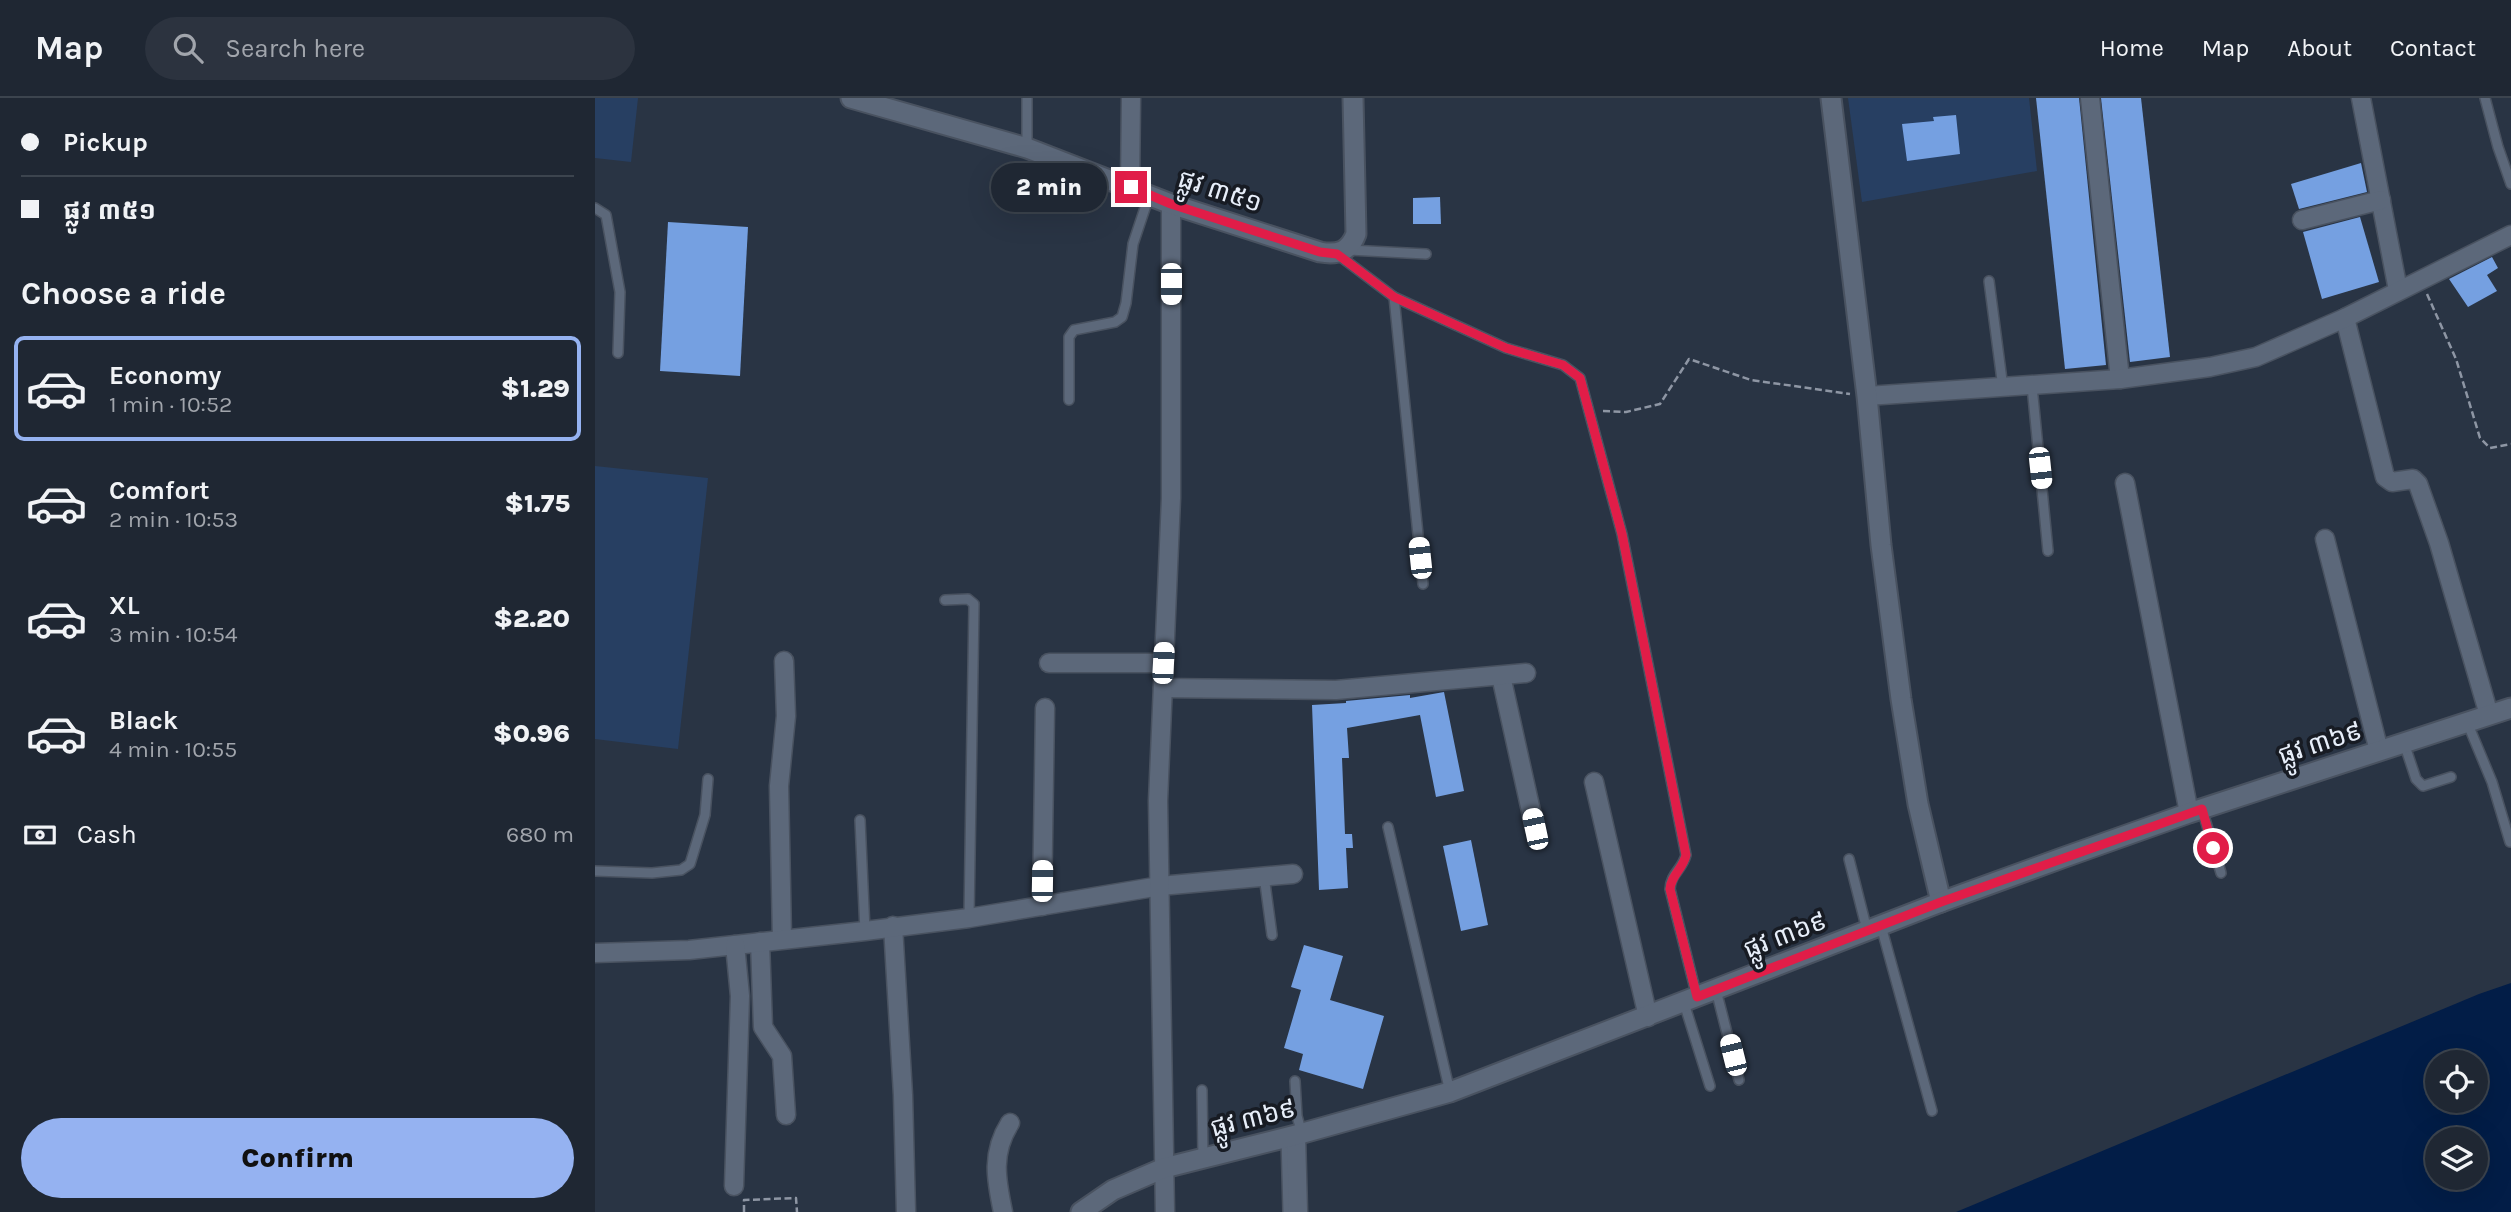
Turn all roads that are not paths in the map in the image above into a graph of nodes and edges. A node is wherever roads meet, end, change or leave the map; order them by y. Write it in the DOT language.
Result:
graph roads {
  1 [pos="851,98"];
  2 [pos="1027,98"];
  3 [pos="1131,98"];
  4 [pos="1353,98"];
  5 [pos="1831,98"];
  6 [pos="2090,98"];
  7 [pos="2361,98"];
  8 [pos="2486,98"];
  9 [pos="873,100"];
  10 [pos="1027,148"];
  11 [pos="2511,184"];
  12 [pos="1131,187"];
  13 [pos="1149,194"];
  14 [pos="2381,200"];
  15 [pos="1171,204"];
  16 [pos="595,208"];
  17 [pos="2302,220"];
  18 [pos="2511,235"];
  19 [pos="1342,252"];
  20 [pos="1426,254"];
  21 [pos="1989,281"];
  22 [pos="2398,290"];
  23 [pos="1394,297"];
  24 [pos="2345,318"];
  25 [pos="618,353"];
  26 [pos="2120,379"];
  27 [pos="2032,386"];
  28 [pos="2003,388"];
  29 [pos="1867,396"];
  30 [pos="1069,400"];
  31 [pos="2125,483"];
  32 [pos="2325,539"];
  33 [pos="2048,551"];
  34 [pos="1423,584"];
  35 [pos="945,600"];
  36 [pos="784,660"];
  37 [pos="1049,663"];
  38 [pos="1163,663"];
  39 [pos="1526,673"];
  40 [pos="1501,676"];
  41 [pos="1163,688"];
  42 [pos="1045,708"];
  43 [pos="2511,708"];
  44 [pos="2489,715"];
  45 [pos="2467,722"];
  46 [pos="2404,743"];
  47 [pos="2379,751"];
  48 [pos="2451,777"];
  49 [pos="708,779"];
  50 [pos="1594,782"];
  51 [pos="2196,811"];
  52 [pos="860,820"];
  53 [pos="1388,827"];
  54 [pos="1535,829"];
  55 [pos="2510,842"];
  56 [pos="1849,859"];
  57 [pos="595,871"];
  58 [pos="2221,873"];
  59 [pos="1293,874"];
  60 [pos="1264,876"];
  61 [pos="1160,886"];
  62 [pos="1941,902"];
  63 [pos="1042,906"];
  64 [pos="969,918"];
  65 [pos="893,926"];
  66 [pos="1874,929"];
  67 [pos="865,931"];
  68 [pos="1272,935"];
  69 [pos="782,939"];
  70 [pos="760,942"];
  71 [pos="735,945"];
  72 [pos="595,953"];
  73 [pos="1716,990"];
  74 [pos="1691,1000"];
  75 [pos="1648,1017"];
  76 [pos="1739,1080"];
  77 [pos="1295,1082"];
  78 [pos="1710,1086"];
  79 [pos="1202,1090"];
  80 [pos="1450,1092"];
  81 [pos="1932,1111"];
  82 [pos="786,1115"];
  83 [pos="1010,1123"];
  84 [pos="1295,1136"];
  85 [pos="1203,1157"];
  86 [pos="1164,1168"];
  87 [pos="734,1186"];
  88 [pos="906,1212"];
  89 [pos="1003,1212"];
  90 [pos="1081,1212"];
  91 [pos="1165,1212"];
  92 [pos="1288,1212"];
  93 [pos="1298,1212"];
  1 -- 9 [label="street, ផ្លូវ ៣៥១"];
  2 -- 10 [label="lane"];
  3 -- 12 [label="street"];
  4 -- 19 [label="street"];
  5 -- 29 [label="street"];
  6 -- 26 [label="street"];
  7 -- 14 [label="street"];
  8 -- 11 [label="lane"];
  9 -- 10 [label="street, ផ្លូវ ៣៥១"];
  10 -- 12 [label="street, ផ្លូវ ៣៥១"];
  12 -- 13 [label="street, ផ្លូវ ៣៥១"];
  13 -- 15 [label="street, ផ្លូវ ៣៥១"];
  13 -- 30 [label="lane"];
  14 -- 17 [label="street"];
  14 -- 22 [label="street"];
  15 -- 19 [label="street, ផ្លូវ ៣៥១"];
  15 -- 38 [label="street"];
  16 -- 25 [label="lane"];
  18 -- 22 [label="street"];
  19 -- 20 [label="lane"];
  19 -- 23 [label="lane"];
  21 -- 28 [label="lane"];
  22 -- 24 [label="street"];
  23 -- 34 [label="lane"];
  23 -- 74 [label="lane"];
  24 -- 26 [label="street"];
  24 -- 44 [label="street"];
  26 -- 27 [label="street"];
  27 -- 28 [label="street"];
  27 -- 33 [label="lane"];
  28 -- 29 [label="street"];
  29 -- 62 [label="street"];
  31 -- 51 [label="street"];
  32 -- 47 [label="street"];
  35 -- 64 [label="lane"];
  36 -- 69 [label="street"];
  37 -- 38 [label="street"];
  38 -- 41 [label="street"];
  39 -- 40 [label="street"];
  40 -- 41 [label="street"];
  40 -- 54 [label="street"];
  41 -- 61 [label="street"];
  42 -- 63 [label="street"];
  43 -- 44 [label="street, ផ្លូវ ៣៦៩"];
  44 -- 45 [label="street, ផ្លូវ ៣៦៩"];
  45 -- 46 [label="street, ផ្លូវ ៣៦៩"];
  45 -- 55 [label="lane"];
  46 -- 47 [label="street, ផ្លូវ ៣៦៩"];
  46 -- 48 [label="lane"];
  47 -- 51 [label="street, ផ្លូវ ៣៦៩"];
  49 -- 57 [label="lane"];
  50 -- 75 [label="street"];
  51 -- 58 [label="lane"];
  51 -- 62 [label="street, ផ្លូវ ៣៦៩"];
  52 -- 67 [label="lane"];
  53 -- 80 [label="lane"];
  56 -- 66 [label="lane"];
  59 -- 60 [label="street"];
  60 -- 61 [label="street"];
  60 -- 68 [label="lane"];
  61 -- 63 [label="street"];
  61 -- 86 [label="street"];
  62 -- 66 [label="street, ផ្លូវ ៣៦៩"];
  63 -- 64 [label="street"];
  64 -- 65 [label="street"];
  65 -- 67 [label="street"];
  65 -- 88 [label="street"];
  66 -- 73 [label="street, ផ្លូវ ៣៦៩"];
  66 -- 81 [label="lane"];
  67 -- 69 [label="street"];
  69 -- 70 [label="street"];
  70 -- 71 [label="street"];
  70 -- 82 [label="street"];
  71 -- 72 [label="street"];
  71 -- 87 [label="street"];
  73 -- 74 [label="street, ផ្លូវ ៣៦៩"];
  73 -- 76 [label="lane"];
  74 -- 75 [label="street, ផ្លូវ ៣៦៩"];
  74 -- 78 [label="lane"];
  75 -- 80 [label="street, ផ្លូវ ៣៦៩"];
  77 -- 84 [label="lane"];
  79 -- 85 [label="lane"];
  80 -- 84 [label="street, ផ្លូវ ៣៦៩"];
  83 -- 89 [label="street"];
  84 -- 85 [label="street, ផ្លូវ ៣៦៩"];
  84 -- 92 [label="lane"];
  84 -- 93 [label="street"];
  85 -- 86 [label="street, ផ្លូវ ៣៦៩"];
  86 -- 90 [label="street, ផ្លូវ ៣៦៩"];
  86 -- 91 [label="street"];
}
